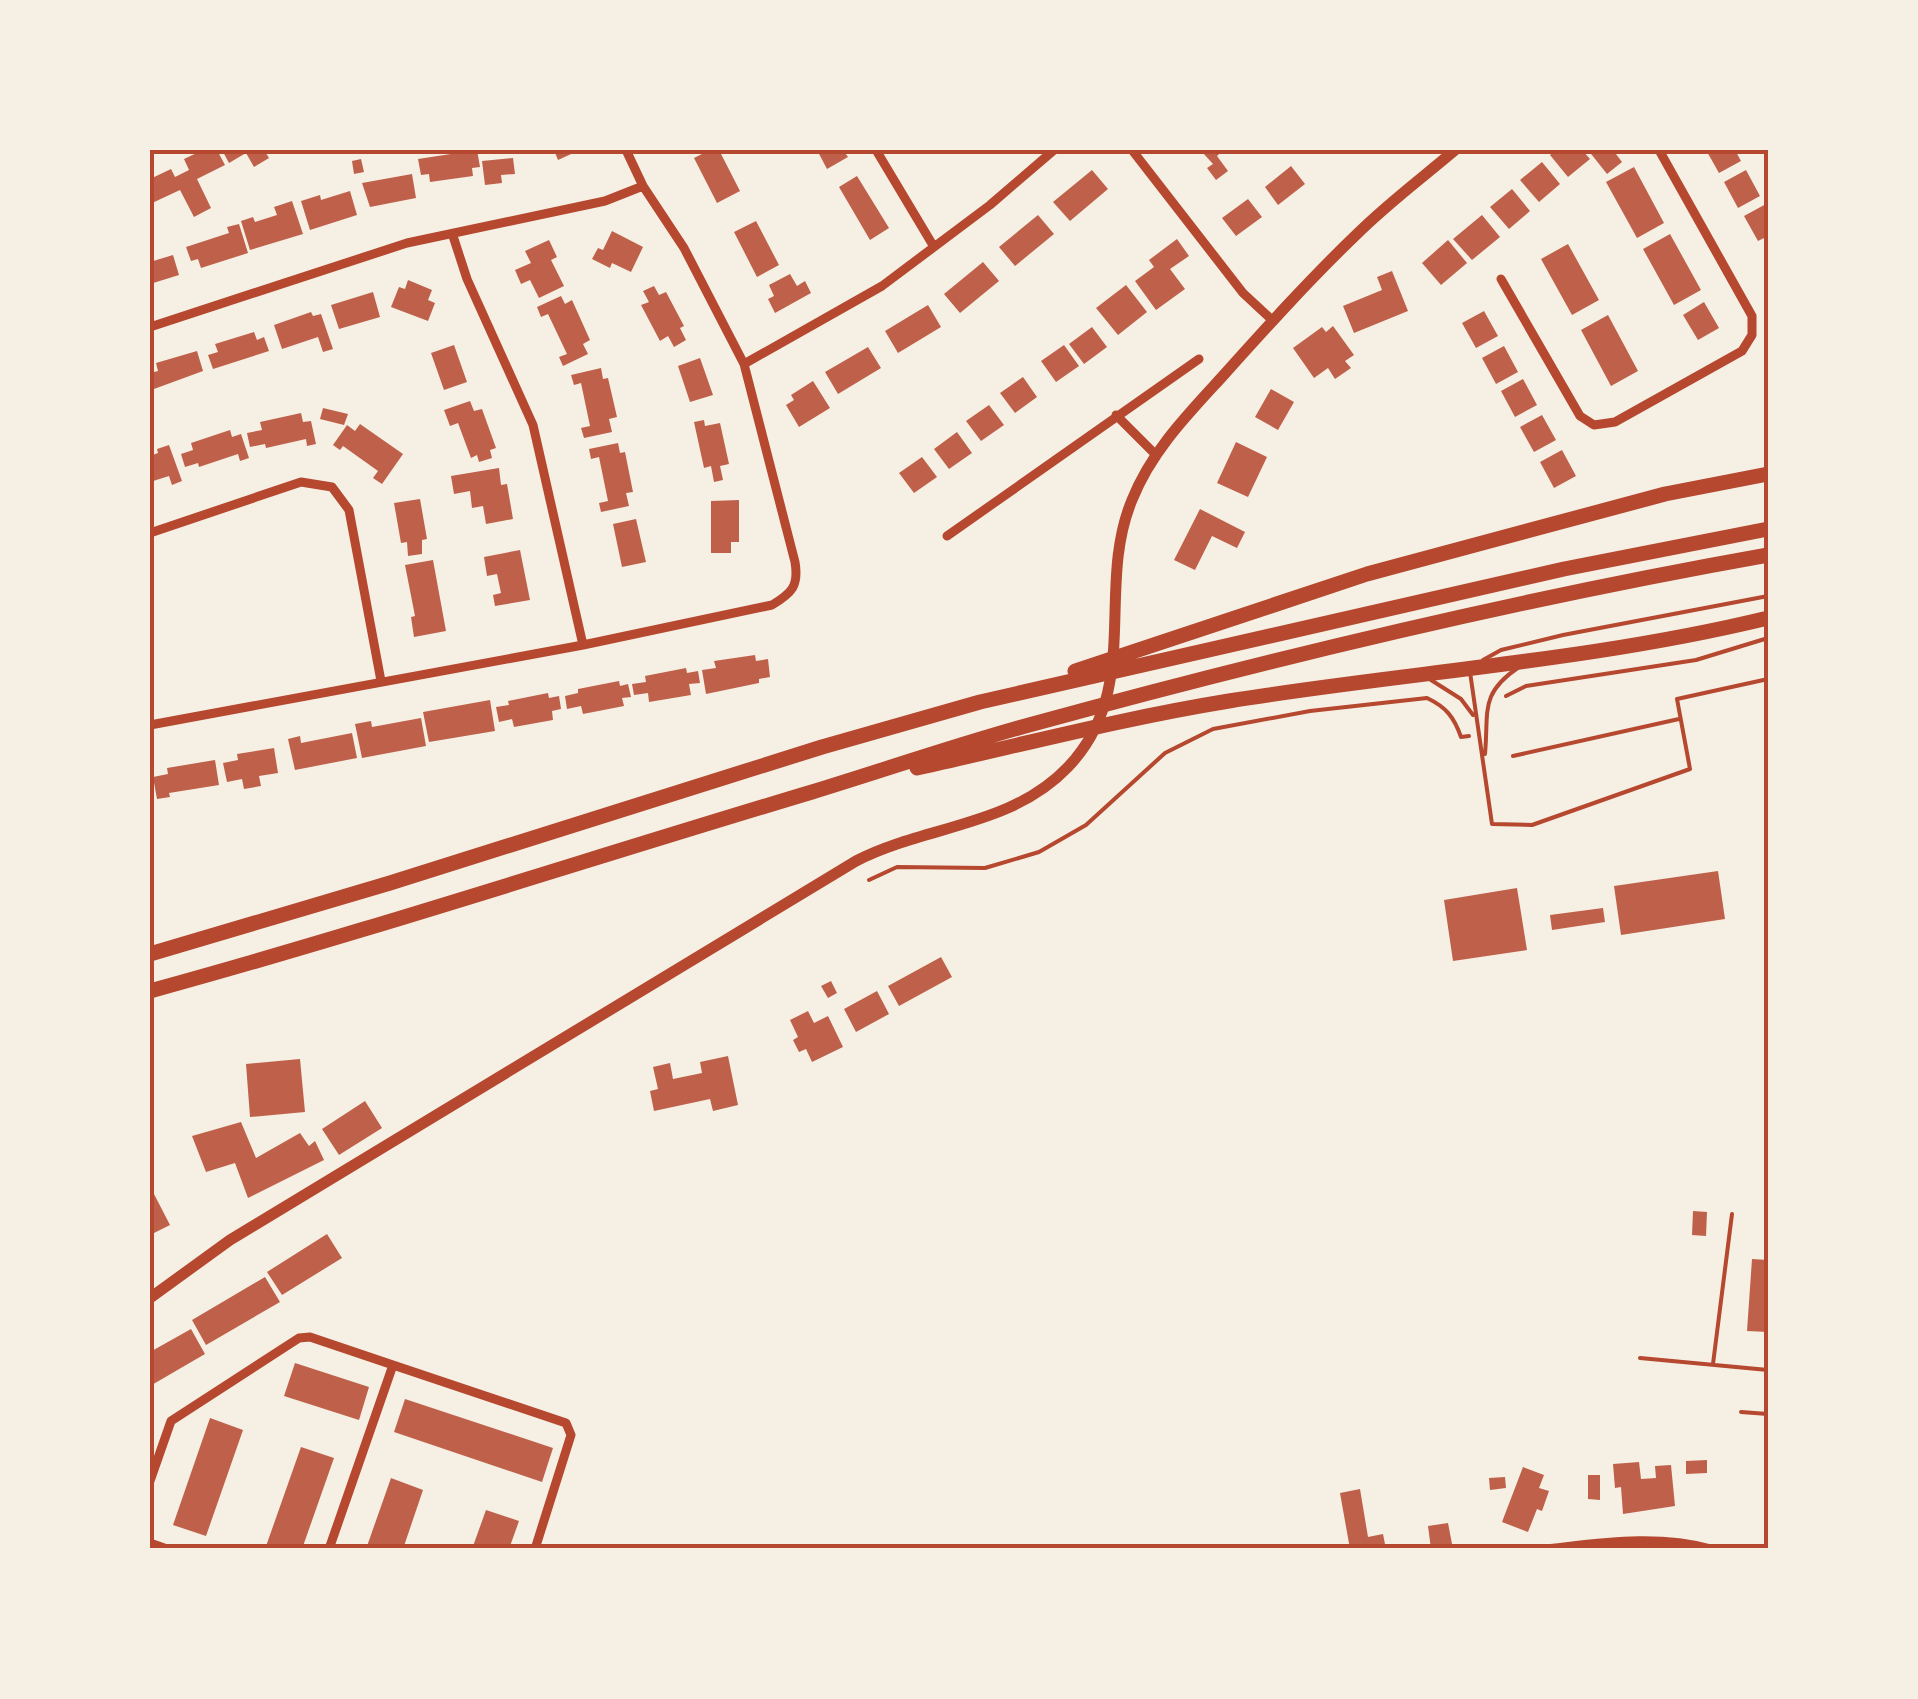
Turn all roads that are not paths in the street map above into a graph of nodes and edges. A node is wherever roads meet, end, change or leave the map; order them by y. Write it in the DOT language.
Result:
graph roads {
  1 [pos="626,150"];
  2 [pos="876,150"];
  3 [pos="1054,150"];
  4 [pos="1132,150"];
  5 [pos="1455,150"];
  6 [pos="1659,150"];
  7 [pos="644,186"];
  8 [pos="453,236"];
  9 [pos="934,247"];
  10 [pos="1501,279"];
  11 [pos="1272,320"];
  12 [pos="150,327"];
  13 [pos="1199,359"];
  14 [pos="744,364"];
  15 [pos="1116,414"];
  16 [pos="1155,454"];
  17 [pos="1768,474"];
  18 [pos="1768,528"];
  19 [pos="150,534"];
  20 [pos="947,536"];
  21 [pos="1768,555"];
  22 [pos="1768,596"];
  23 [pos="1768,618"];
  24 [pos="583,645"];
  25 [pos="1527,662"];
  26 [pos="1469,668"];
  27 [pos="1420,676"];
  28 [pos="1768,679"];
  29 [pos="381,681"];
  30 [pos="980,702"];
  31 [pos="1476,719"];
  32 [pos="1681,719"];
  33 [pos="150,725"];
  34 [pos="1513,756"];
  35 [pos="1484,758"];
  36 [pos="811,792"];
  37 [pos="150,954"];
  38 [pos="150,990"];
  39 [pos="1732,1214"];
  40 [pos="150,1298"];
  41 [pos="1640,1358"];
  42 [pos="393,1364"];
  43 [pos="1713,1364"];
  44 [pos="1768,1370"];
  45 [pos="1742,1412"];
  46 [pos="1768,1414"];
  47 [pos="150,1481"];
  48 [pos="150,1543"];
  49 [pos="166,1549"];
  50 [pos="329,1549"];
  51 [pos="534,1549"];
  52 [pos="1545,1549"];
  53 [pos="1711,1549"];
  1 -- 7 [label="street"];
  2 -- 9 [label="street"];
  3 -- 9 [label="street"];
  4 -- 11 [label="street"];
  5 -- 11 [label="street"];
  6 -- 10 [label="street"];
  7 -- 8 [label="street"];
  7 -- 14 [label="street"];
  8 -- 12 [label="street"];
  8 -- 24 [label="street"];
  9 -- 14 [label="street"];
  11 -- 16 [label="street"];
  13 -- 15 [label="street"];
  14 -- 24 [label="street"];
  15 -- 16 [label="street"];
  15 -- 20 [label="street"];
  16 -- 40 [label="street"];
  17 -- 30 [label="highway"];
  18 -- 30 [label="highway"];
  19 -- 29 [label="street"];
  21 -- 36 [label="highway"];
  22 -- 26 [label="lane"];
  23 -- 25 [label="highway"];
  24 -- 29 [label="street"];
  25 -- 26 [label="highway"];
  25 -- 35 [label="lane"];
  26 -- 27 [label="highway"];
  26 -- 31 [label="lane"];
  27 -- 31 [label="lane"];
  27 -- 36 [label="highway"];
  28 -- 32 [label="lane"];
  29 -- 33 [label="street"];
  30 -- 37 [label="highway"];
  31 -- 35 [label="lane"];
  32 -- 34 [label="lane"];
  32 -- 35 [label="lane"];
  36 -- 38 [label="highway"];
  39 -- 43 [label="lane"];
  41 -- 43 [label="lane"];
  42 -- 47 [label="street"];
  42 -- 50 [label="street"];
  42 -- 51 [label="street"];
  43 -- 44 [label="lane"];
  45 -- 46 [label="lane"];
  48 -- 49 [label="street"];
  52 -- 53 [label="street"];
}
